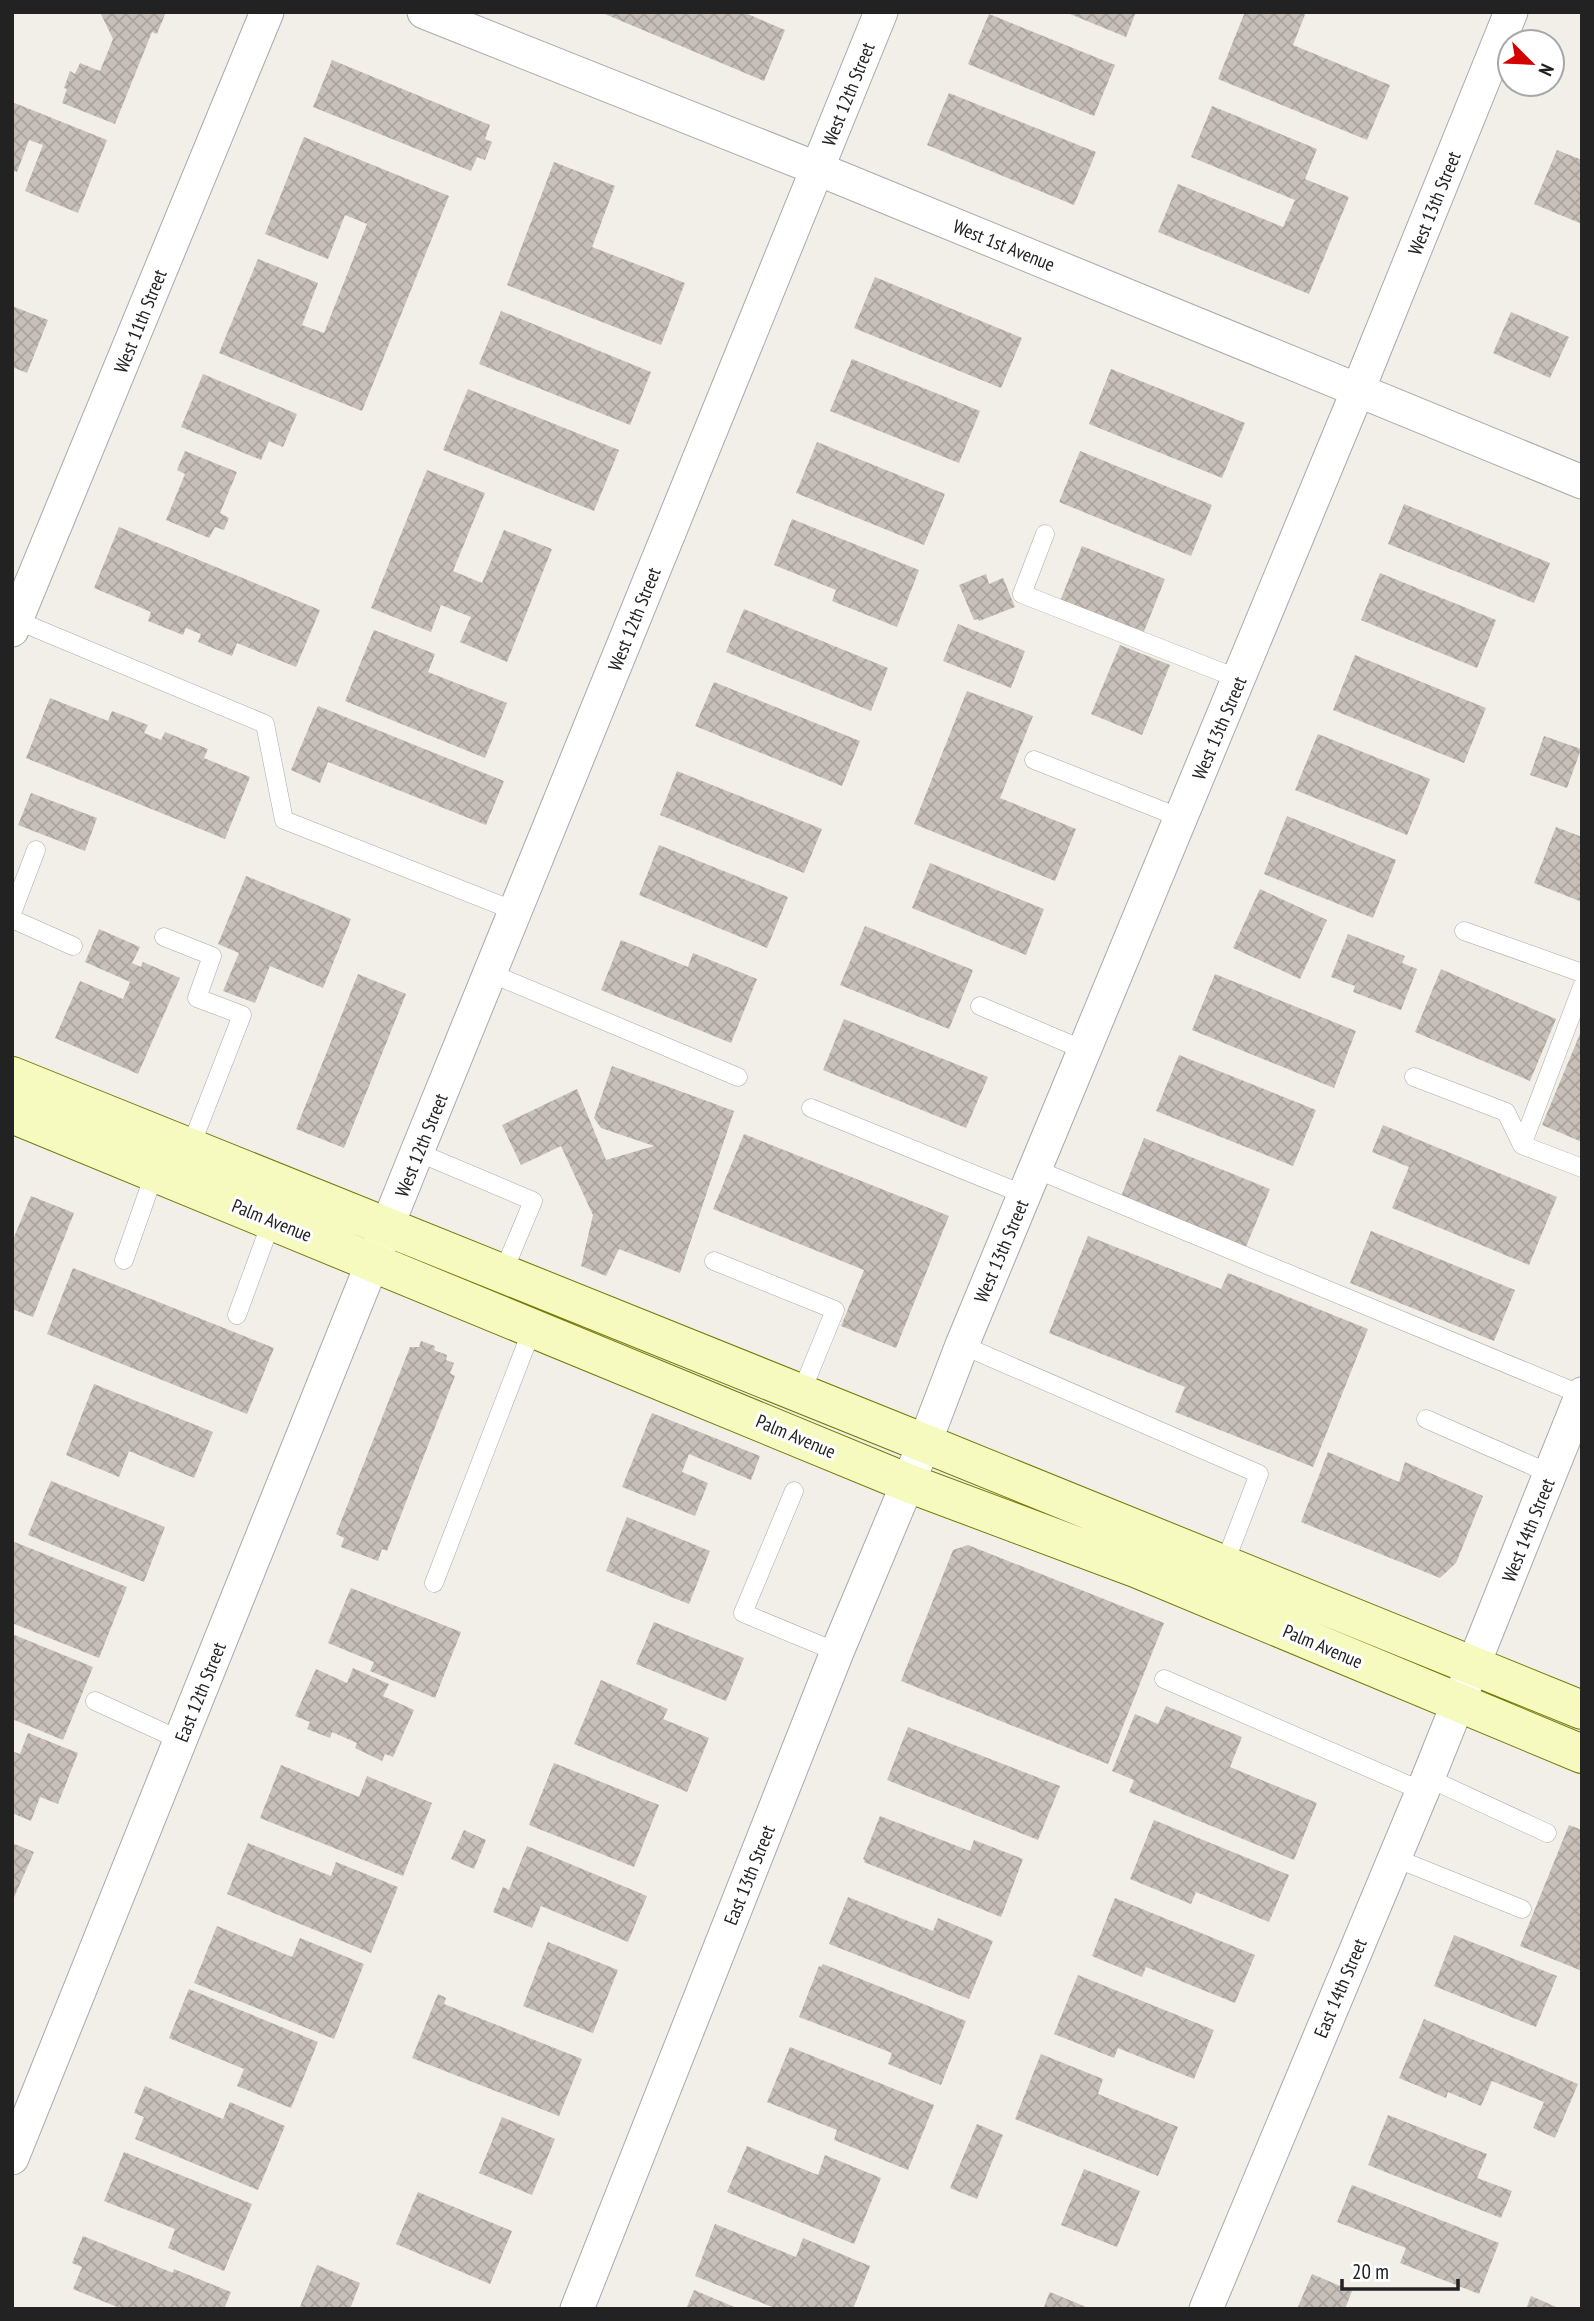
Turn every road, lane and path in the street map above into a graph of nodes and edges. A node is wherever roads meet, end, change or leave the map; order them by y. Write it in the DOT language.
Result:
graph roads {
  1 [pos="267,12"];
  2 [pos="424,12"];
  3 [pos="881,12"];
  4 [pos="1511,12"];
  5 [pos="818,169"];
  6 [pos="1358,390"];
  7 [pos="1582,482"];
  8 [pos="1045,534"];
  9 [pos="14,625"];
  10 [pos="1239,679"];
  11 [pos="1034,760"];
  12 [pos="1181,818"];
  13 [pos="36,850"];
  14 [pos="515,911"];
  15 [pos="12,916"];
  16 [pos="1464,931"];
  17 [pos="164,937"];
  18 [pos="73,946"];
  19 [pos="490,973"];
  20 [pos="1582,973"];
  21 [pos="1582,987"];
  22 [pos="979,1006"];
  23 [pos="1084,1050"];
  24 [pos="12,1076"];
  25 [pos="738,1077"];
  26 [pos="1414,1077"];
  27 [pos="811,1108"];
  28 [pos="12,1114"];
  29 [pos="1522,1145"];
  30 [pos="190,1148"];
  31 [pos="417,1152"];
  32 [pos="1582,1168"];
  33 [pos="155,1172"];
  34 [pos="1030,1182"];
  35 [pos="272,1220"];
  36 [pos="388,1227"];
  37 [pos="124,1260"];
  38 [pos="374,1261"];
  39 [pos="714,1261"];
  40 [pos="502,1275"];
  41 [pos="237,1315"];
  42 [pos="533,1327"];
  43 [pos="962,1345"];
  44 [pos="801,1392"];
  45 [pos="1582,1395"];
  46 [pos="1426,1419"];
  47 [pos="925,1442"];
  48 [pos="1550,1474"];
  49 [pos="908,1483"];
  50 [pos="794,1491"];
  51 [pos="1224,1564"];
  52 [pos="434,1583"];
  53 [pos="838,1652"];
  54 [pos="1473,1666"];
  55 [pos="1164,1679"];
  56 [pos="95,1701"];
  57 [pos="1458,1704"];
  58 [pos="1582,1710"];
  59 [pos="180,1740"];
  60 [pos="1582,1754"];
  61 [pos="1425,1785"];
  62 [pos="1547,1833"];
  63 [pos="1395,1858"];
  64 [pos="1522,1909"];
  65 [pos="12,2158"];
  66 [pos="577,2309"];
  67 [pos="1206,2309"];
  1 -- 9 [label="street, West 11th Street"];
  2 -- 5 [label="street, West 1st Avenue"];
  3 -- 5 [label="street, West 12th Street"];
  4 -- 6 [label="street, West 13th Street"];
  5 -- 6 [label="street, West 1st Avenue"];
  5 -- 14 [label="street, West 12th Street"];
  6 -- 7 [label="street, West 1st Avenue"];
  6 -- 10 [label="street, West 13th Street"];
  8 -- 10 [label="lane"];
  9 -- 14 [label="lane"];
  10 -- 12 [label="street, West 13th Street"];
  11 -- 12 [label="lane"];
  12 -- 23 [label="street, West 13th Street"];
  13 -- 15 [label="lane"];
  14 -- 19 [label="street, West 12th Street"];
  15 -- 18 [label="lane"];
  16 -- 20 [label="lane"];
  17 -- 30 [label="lane"];
  19 -- 25 [label="lane"];
  19 -- 31 [label="street, West 12th Street"];
  21 -- 29 [label="lane"];
  22 -- 23 [label="lane"];
  23 -- 34 [label="street, West 13th Street"];
  24 -- 30 [label="main road, Palm Avenue"];
  26 -- 29 [label="lane"];
  27 -- 34 [label="lane"];
  28 -- 33 [label="main road, Palm Avenue"];
  29 -- 32 [label="lane"];
  30 -- 36 [label="main road, Palm Avenue"];
  31 -- 36 [label="street, West 12th Street"];
  31 -- 40 [label="lane"];
  33 -- 35 [label="main road, Palm Avenue"];
  33 -- 37 [label="lane"];
  34 -- 43 [label="street, West 13th Street"];
  34 -- 45 [label="lane"];
  35 -- 38 [label="main road, Palm Avenue"];
  35 -- 41 [label="lane"];
  36 -- 38 [label="street, East 12th Street"];
  36 -- 40 [label="main road, Palm Avenue"];
  38 -- 42 [label="main road, Palm Avenue"];
  38 -- 59 [label="street, East 12th Street"];
  39 -- 44 [label="lane"];
  40 -- 44 [label="main road, Palm Avenue"];
  42 -- 49 [label="main road, Palm Avenue"];
  42 -- 52 [label="lane"];
  43 -- 47 [label="street, West 13th Street"];
  43 -- 51 [label="lane"];
  44 -- 47 [label="main road, Palm Avenue"];
  45 -- 48 [label="street, West 14th Street"];
  46 -- 48 [label="lane"];
  47 -- 49 [label="street, East 13th Street"];
  47 -- 51 [label="main road, Palm Avenue"];
  48 -- 54 [label="street, West 14th Street"];
  49 -- 53 [label="street, East 13th Street"];
  49 -- 57 [label="main road, Palm Avenue"];
  50 -- 53 [label="lane"];
  51 -- 54 [label="main road, Palm Avenue"];
  53 -- 66 [label="street, East 13th Street"];
  54 -- 57 [label="street, East 14th Street"];
  54 -- 58 [label="main road, Palm Avenue"];
  55 -- 61 [label="lane"];
  56 -- 59 [label="lane"];
  57 -- 60 [label="main road, Palm Avenue"];
  57 -- 61 [label="street, East 14th Street"];
  59 -- 65 [label="street, East 12th Street"];
  61 -- 62 [label="lane"];
  61 -- 63 [label="street, East 14th Street"];
  63 -- 64 [label="lane"];
  63 -- 67 [label="street, East 14th Street"];
}
